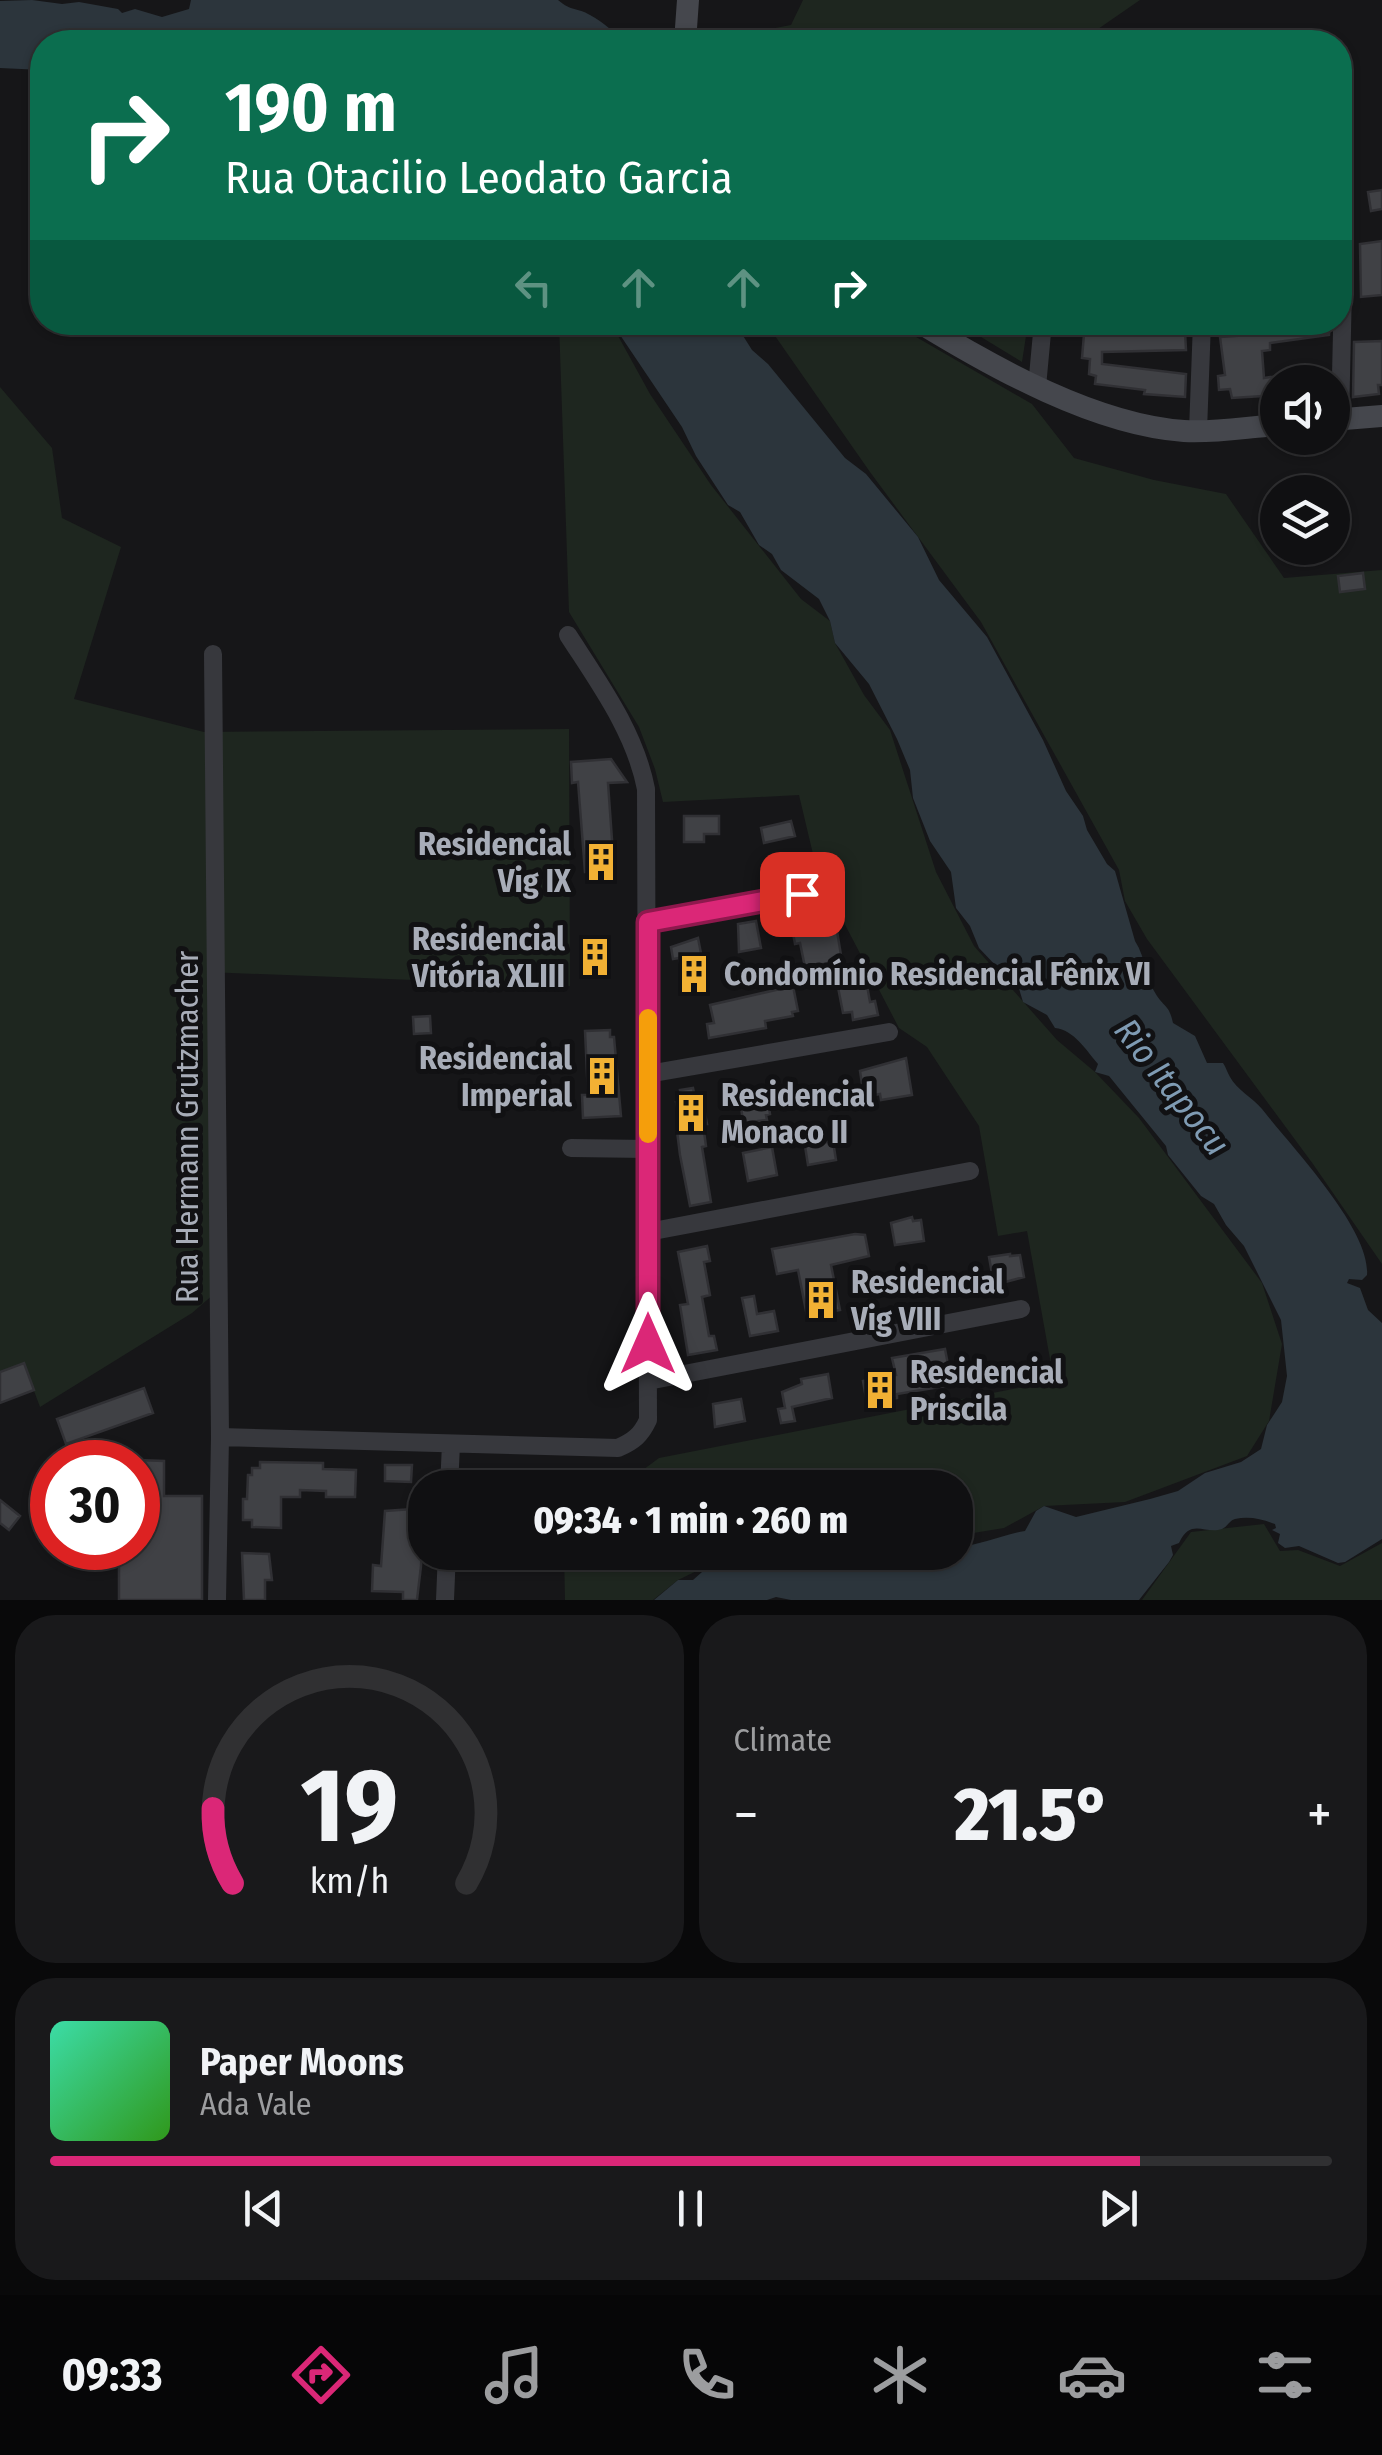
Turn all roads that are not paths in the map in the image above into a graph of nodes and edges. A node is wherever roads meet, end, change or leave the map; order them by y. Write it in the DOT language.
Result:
graph roads {
  1 [pos="688,0"];
  2 [pos="687,30"];
  3 [pos="941,335"];
  4 [pos="1042,335"];
  5 [pos="1202,335"];
  6 [pos="1209,335"];
  7 [pos="1340,335"];
  8 [pos="1339,365"];
  9 [pos="1037,387"];
  10 [pos="1382,416"];
  11 [pos="1350,419"];
  12 [pos="1260,426"];
  13 [pos="1202,430"];
  14 [pos="568,635"];
  15 [pos="213,654"];
  16 [pos="802,894"];
  17 [pos="648,922"];
  18 [pos="889,1032"];
  19 [pos="648,1074"];
  20 [pos="571,1148"];
  21 [pos="648,1149"];
  22 [pos="970,1171"];
  23 [pos="648,1232"];
  24 [pos="1021,1309"];
  25 [pos="648,1381"];
  26 [pos="220,1437"];
  27 [pos="451,1444"];
  28 [pos="450,1470"];
  29 [pos="446,1570"];
  30 [pos="217,1600"];
  31 [pos="445,1600"];
  1 -- 2 [label="main road"];
  3 -- 9 [label="main road"];
  4 -- 9 [label="street"];
  5 -- 13 [label="street"];
  6 -- 13 [label="street"];
  7 -- 8 [label="street"];
  9 -- 13 [label="main road"];
  10 -- 11 [label="main road"];
  12 -- 13 [label="main road"];
  14 -- 17 [label="street"];
  15 -- 26 [label="street, Rua Hermann Grutzmacher"];
  16 -- 17 [label="street"];
  17 -- 19 [label="street"];
  18 -- 19 [label="street"];
  19 -- 21 [label="street"];
  20 -- 21 [label="street"];
  21 -- 23 [label="street"];
  22 -- 23 [label="street"];
  23 -- 25 [label="street"];
  24 -- 25 [label="street"];
  25 -- 27 [label="street"];
  26 -- 27 [label="street"];
  26 -- 30 [label="street, Rua Hermann Grutzmacher"];
  27 -- 28 [label="street"];
  29 -- 31 [label="street"];
}
